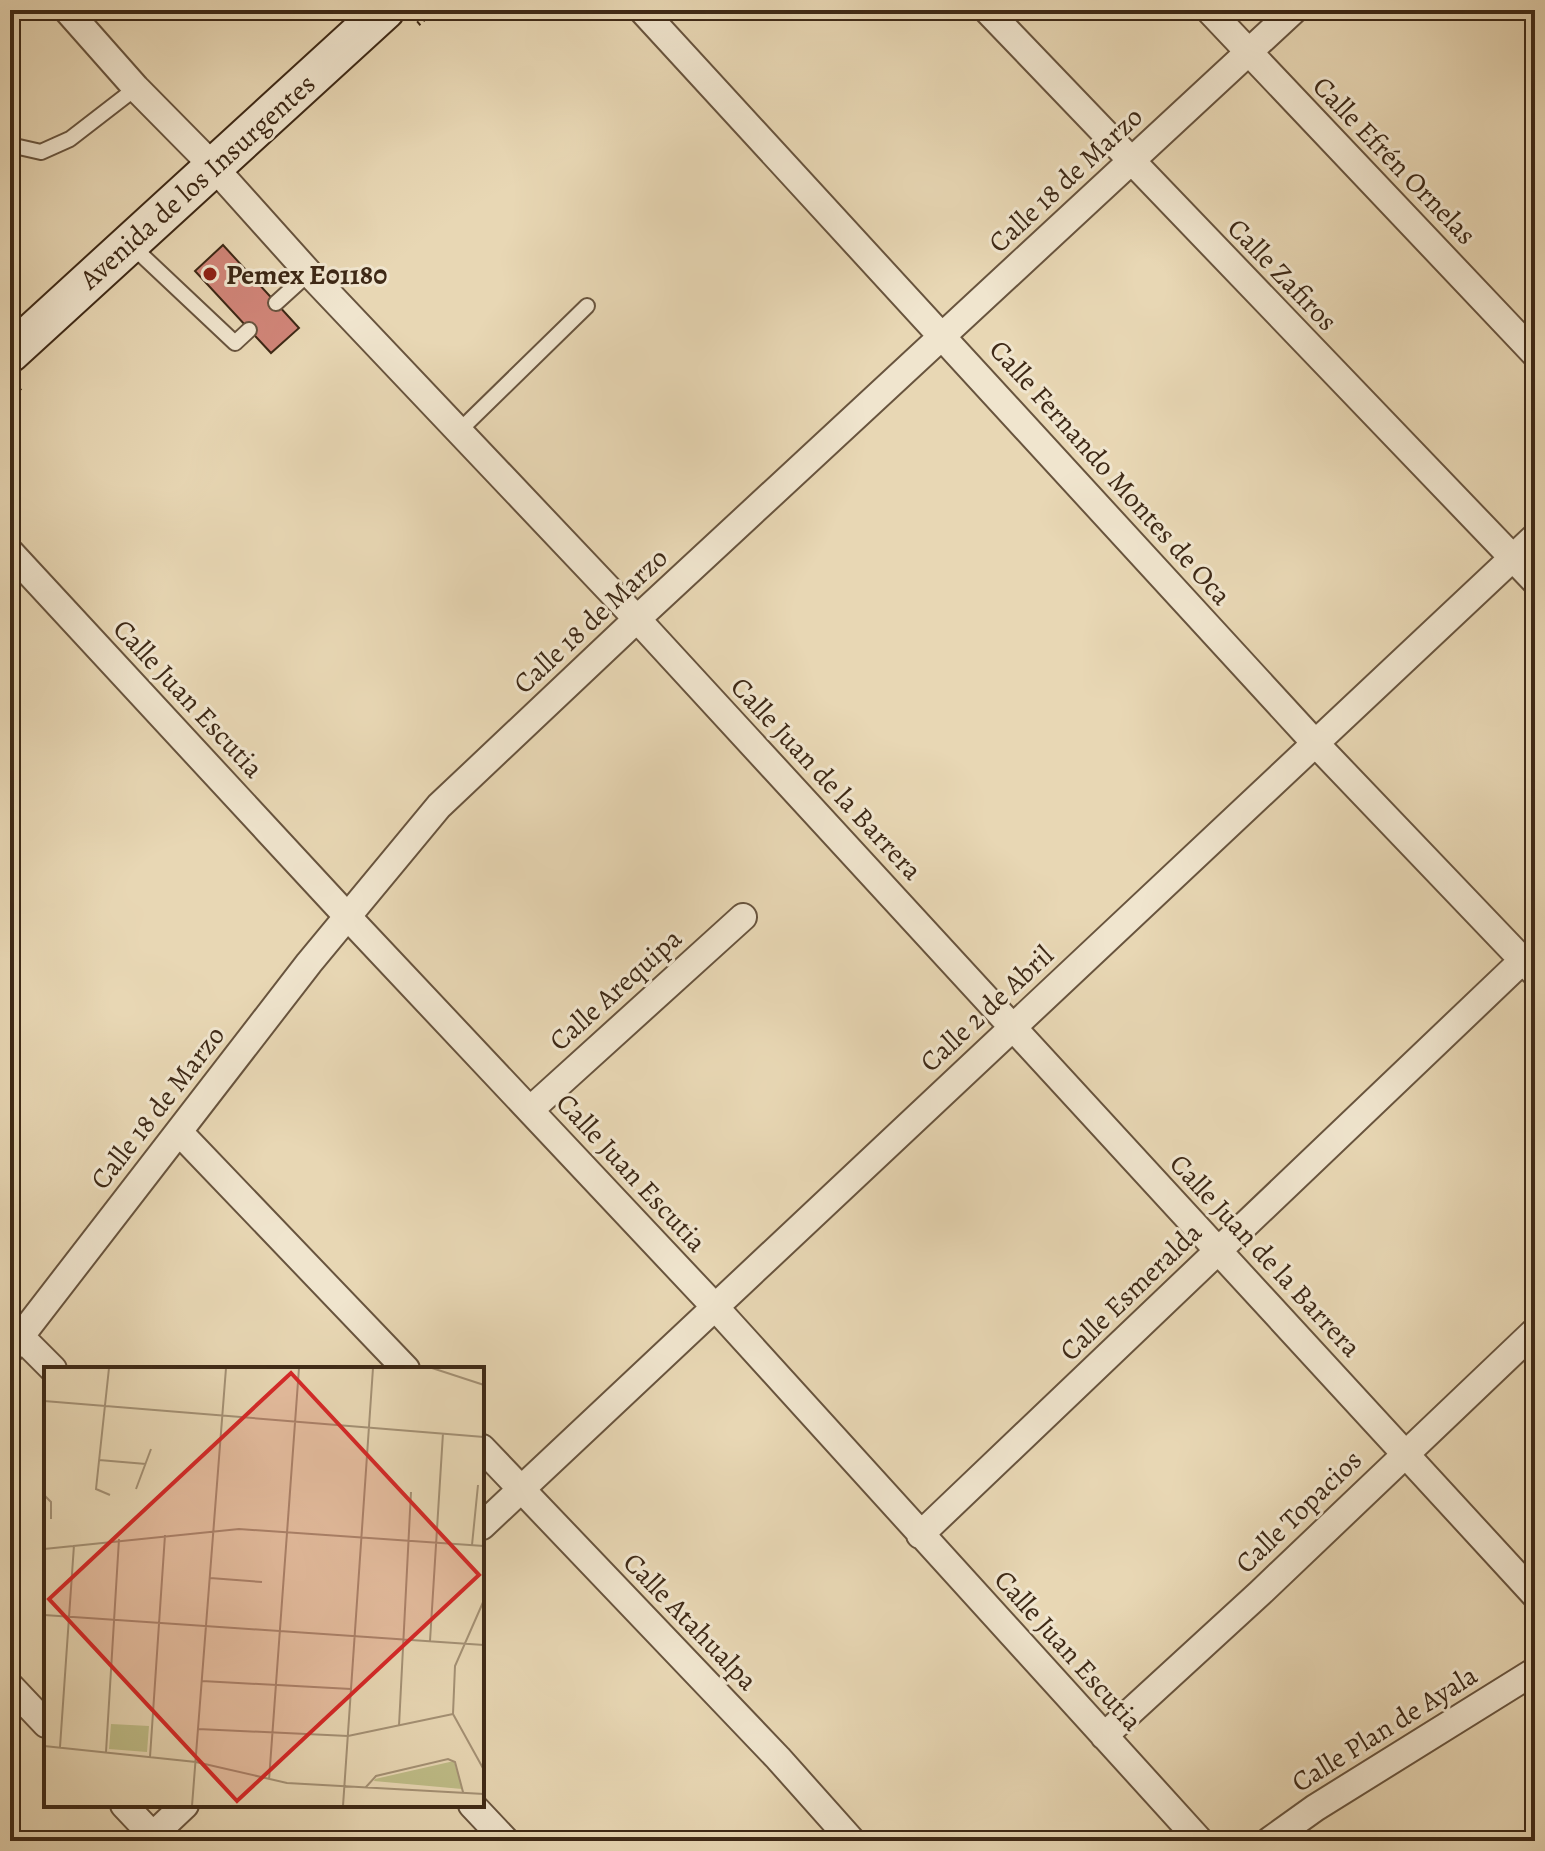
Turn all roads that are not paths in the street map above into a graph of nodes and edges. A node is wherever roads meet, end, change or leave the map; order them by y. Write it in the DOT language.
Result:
graph roads {
  1 [pos="67,10"];
  2 [pos="385,10"];
  3 [pos="642,10"];
  4 [pos="987,10"];
  5 [pos="1209,10"];
  6 [pos="1294,10"];
  7 [pos="1249,52"];
  8 [pos="136,88"];
  9 [pos="10,145"];
  10 [pos="1130,161"];
  11 [pos="212,165"];
  12 [pos="129,242"];
  13 [pos="309,273"];
  14 [pos="276,303"];
  15 [pos="587,306"];
  16 [pos="249,330"];
  17 [pos="943,336"];
  18 [pos="10,353"];
  19 [pos="1535,354"];
  20 [pos="459,431"];
  21 [pos="1535,537"];
  22 [pos="10,552"];
  23 [pos="1512,558"];
  24 [pos="1535,581"];
  25 [pos="637,619"];
  26 [pos="1316,744"];
  27 [pos="347,916"];
  28 [pos="743,917"];
  29 [pos="1529,967"];
  30 [pos="1013,1027"];
  31 [pos="530,1110"];
  32 [pos="179,1132"];
  33 [pos="1218,1251"];
  34 [pos="715,1307"];
  35 [pos="1535,1331"];
  36 [pos="15,1343"];
  37 [pos="50,1367"];
  38 [pos="404,1367"];
  39 [pos="484,1450"];
  40 [pos="1404,1453"];
  41 [pos="521,1490"];
  42 [pos="484,1524"];
  43 [pos="920,1535"];
  44 [pos="1535,1595"];
  45 [pos="1535,1671"];
  46 [pos="10,1686"];
  47 [pos="44,1722"];
  48 [pos="1104,1736"];
  49 [pos="126,1807"];
  50 [pos="183,1807"];
  51 [pos="474,1807"];
  52 [pos="153,1839"];
  53 [pos="506,1841"];
  54 [pos="852,1841"];
  55 [pos="1200,1841"];
  56 [pos="1269,1841"];
  1 -- 8 [label="street, Calle Juan de la Barrera"];
  2 -- 11 [label="main road, Avenida de los Insurgentes"];
  3 -- 17 [label="street, Calle Fernando Montes de Oca"];
  4 -- 10 [label="street, Calle Zafiros"];
  5 -- 7 [label="street, Calle Efrén Ornelas"];
  6 -- 7 [label="street, Calle 18 de Marzo"];
  7 -- 10 [label="street, Calle 18 de Marzo"];
  7 -- 19 [label="street, Calle Efrén Ornelas"];
  8 -- 9 [label="lane"];
  8 -- 11 [label="street, Calle Juan de la Barrera"];
  10 -- 17 [label="street, Calle 18 de Marzo"];
  10 -- 23 [label="street, Calle Zafiros"];
  11 -- 12 [label="main road, Avenida de los Insurgentes"];
  11 -- 13 [label="street, Calle Juan de la Barrera"];
  12 -- 16 [label="lane"];
  12 -- 18 [label="main road, Avenida de los Insurgentes"];
  13 -- 14 [label="lane"];
  13 -- 20 [label="street, Calle Juan de la Barrera"];
  15 -- 20 [label="lane"];
  17 -- 25 [label="street, Calle 18 de Marzo"];
  17 -- 26 [label="street, Calle Fernando Montes de Oca"];
  20 -- 25 [label="street, Calle Juan de la Barrera"];
  21 -- 23 [label="street, Calle 2 de Abril"];
  22 -- 27 [label="street, Calle Juan Escutia"];
  23 -- 24 [label="street, Calle Zafiros"];
  23 -- 26 [label="street, Calle 2 de Abril"];
  25 -- 27 [label="street, Calle 18 de Marzo"];
  25 -- 30 [label="street, Calle Juan de la Barrera"];
  26 -- 29 [label="street, Calle Fernando Montes de Oca"];
  26 -- 30 [label="street, Calle 2 de Abril"];
  27 -- 31 [label="street, Calle Juan Escutia"];
  27 -- 32 [label="street, Calle 18 de Marzo"];
  28 -- 31 [label="street, Calle Arequipa"];
  29 -- 33 [label="street, Calle Esmeralda"];
  30 -- 33 [label="street, Calle Juan de la Barrera"];
  30 -- 34 [label="street, Calle 2 de Abril"];
  31 -- 34 [label="street, Calle Juan Escutia"];
  32 -- 36 [label="street, Calle 18 de Marzo"];
  32 -- 38 [label="street"];
  33 -- 40 [label="street, Calle Juan de la Barrera"];
  33 -- 43 [label="street, Calle Esmeralda"];
  34 -- 41 [label="street, Calle 2 de Abril"];
  34 -- 43 [label="street, Calle Juan Escutia"];
  35 -- 40 [label="street, Calle Topacios"];
  36 -- 37 [label="street"];
  39 -- 41 [label="street, Calle Atahualpa"];
  40 -- 44 [label="street, Calle Juan de la Barrera"];
  40 -- 48 [label="street, Calle Topacios"];
  41 -- 42 [label="street, Calle 2 de Abril"];
  41 -- 54 [label="street, Calle Atahualpa"];
  43 -- 48 [label="street, Calle Juan Escutia"];
  45 -- 56 [label="street, Calle Plan de Ayala"];
  46 -- 47 [label="street"];
  48 -- 55 [label="street, Calle Juan Escutia"];
  49 -- 52 [label="street"];
  50 -- 52 [label="street"];
  51 -- 53 [label="street"];
}
